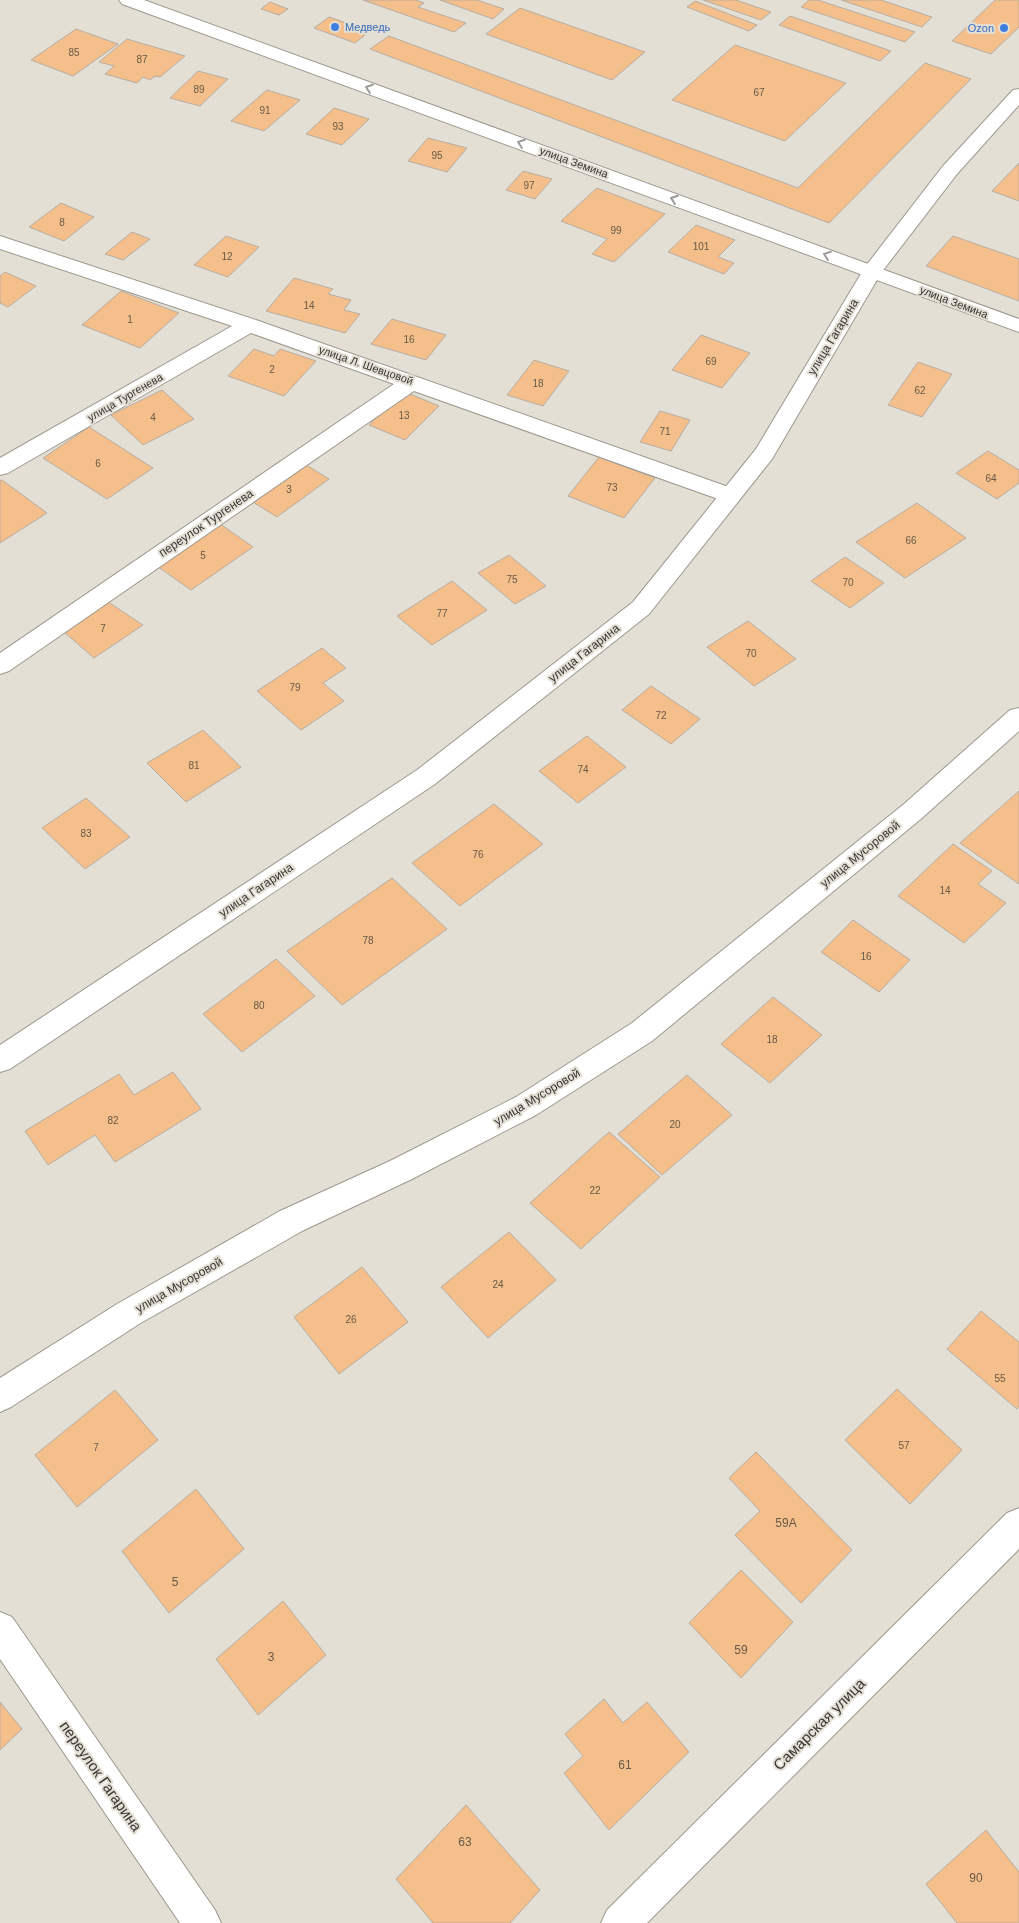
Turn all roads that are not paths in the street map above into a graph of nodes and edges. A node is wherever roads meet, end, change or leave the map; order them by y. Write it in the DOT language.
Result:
graph roads {
  1 [pos="128,0"];
  2 [pos="1019,94"];
  3 [pos="0,242"];
  4 [pos="872,271"];
  5 [pos="249,325"];
  6 [pos="1019,326"];
  7 [pos="412,382"];
  8 [pos="0,468"];
  9 [pos="729,495"];
  10 [pos="0,665"];
  11 [pos="1019,717"];
  12 [pos="0,1060"];
  13 [pos="0,1396"];
  14 [pos="1019,1525"];
  15 [pos="0,1629"];
  16 [pos="202,1923"];
  17 [pos="620,1923"];
  4 -- 1 [label="street, улица Земина, one-way"];
  2 -- 4 [label="street, улица Гагарина"];
  3 -- 5 [label="street, улица Л. Шевцовой"];
  4 -- 6 [label="street, улица Земина"];
  4 -- 9 [label="street, улица Гагарина"];
  5 -- 7 [label="street, улица Л. Шевцовой"];
  5 -- 8 [label="street, улица Тургенева"];
  7 -- 9 [label="street, улица Л. Шевцовой"];
  7 -- 10 [label="street, переулок Тургенева"];
  9 -- 12 [label="street, улица Гагарина"];
  11 -- 13 [label="street, улица Мусоровой"];
  14 -- 17 [label="street, Самарская улица"];
  15 -- 16 [label="street, переулок Гагарина"];
}
